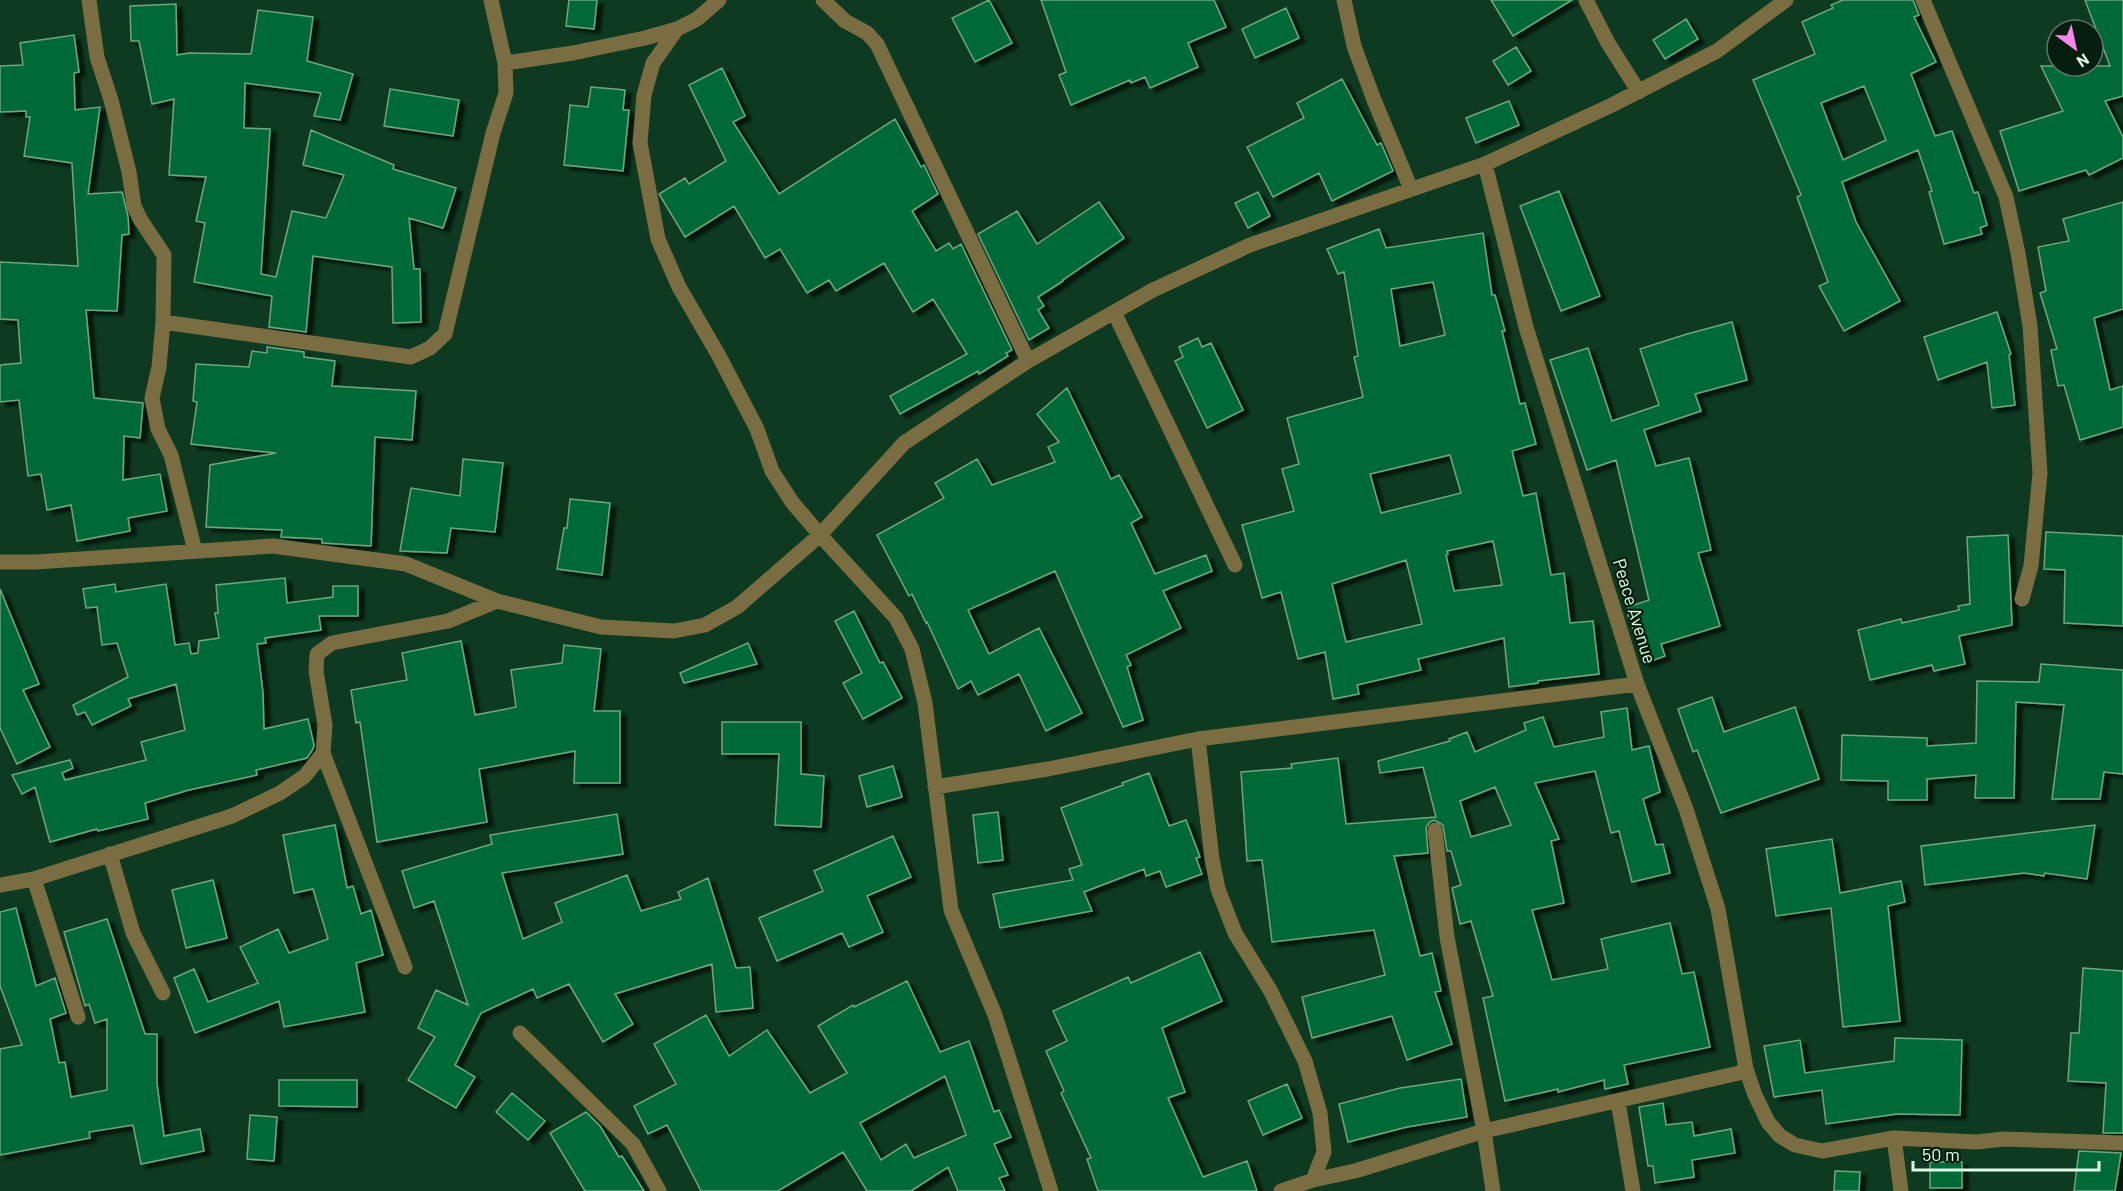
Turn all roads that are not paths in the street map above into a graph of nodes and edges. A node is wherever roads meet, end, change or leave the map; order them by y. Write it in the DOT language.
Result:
graph roads {
  1 [pos="89,0"];
  2 [pos="491,0"];
  3 [pos="719,0"];
  4 [pos="823,0"];
  5 [pos="1344,0"];
  6 [pos="1586,0"];
  7 [pos="1785,0"];
  8 [pos="1923,0"];
  9 [pos="677,29"];
  10 [pos="505,63"];
  11 [pos="1639,92"];
  12 [pos="1485,164"];
  13 [pos="1411,189"];
  14 [pos="1114,312"];
  15 [pos="163,322"];
  16 [pos="1029,361"];
  17 [pos="820,535"];
  18 [pos="195,551"];
  19 [pos="0,562"];
  20 [pos="1234,565"];
  21 [pos="2022,599"];
  22 [pos="497,601"];
  23 [pos="1637,684"];
  24 [pos="1198,739"];
  25 [pos="323,753"];
  26 [pos="935,787"];
  27 [pos="1435,830"];
  28 [pos="110,854"];
  29 [pos="34,879"];
  30 [pos="0,885"];
  31 [pos="405,967"];
  32 [pos="163,993"];
  33 [pos="78,1017"];
  34 [pos="520,1033"];
  35 [pos="1746,1068"];
  36 [pos="1618,1101"];
  37 [pos="1484,1131"];
  38 [pos="1894,1138"];
  39 [pos="2123,1143"];
  40 [pos="1313,1180"];
  41 [pos="659,1191"];
  42 [pos="1051,1191"];
  43 [pos="1281,1191"];
  44 [pos="1493,1191"];
  45 [pos="1633,1191"];
  46 [pos="1901,1191"];
  1 -- 15 [label="street"];
  2 -- 10 [label="street"];
  3 -- 9 [label="street"];
  4 -- 16 [label="street"];
  5 -- 13 [label="street"];
  6 -- 11 [label="street"];
  7 -- 11 [label="street"];
  8 -- 21 [label="street"];
  9 -- 10 [label="street"];
  9 -- 17 [label="street"];
  10 -- 15 [label="street"];
  11 -- 12 [label="street"];
  12 -- 13 [label="street"];
  12 -- 23 [label="street, Peace Avenue"];
  13 -- 14 [label="street"];
  14 -- 16 [label="street"];
  14 -- 20 [label="street"];
  15 -- 18 [label="street"];
  16 -- 17 [label="street"];
  17 -- 22 [label="street"];
  17 -- 26 [label="street"];
  18 -- 19 [label="street"];
  18 -- 22 [label="street"];
  22 -- 25 [label="street"];
  23 -- 24 [label="street"];
  23 -- 35 [label="street, Peace Avenue"];
  24 -- 26 [label="street"];
  24 -- 40 [label="street"];
  25 -- 28 [label="street"];
  25 -- 31 [label="street"];
  26 -- 42 [label="street"];
  27 -- 37 [label="street"];
  28 -- 29 [label="street"];
  28 -- 32 [label="street"];
  29 -- 30 [label="street"];
  29 -- 33 [label="street"];
  34 -- 41 [label="street"];
  35 -- 36 [label="street"];
  35 -- 38 [label="street, Peace Avenue"];
  36 -- 37 [label="street"];
  36 -- 45 [label="street"];
  37 -- 40 [label="street"];
  37 -- 44 [label="street"];
  38 -- 39 [label="street, Peace Avenue"];
  38 -- 46 [label="street"];
  40 -- 43 [label="street"];
}
